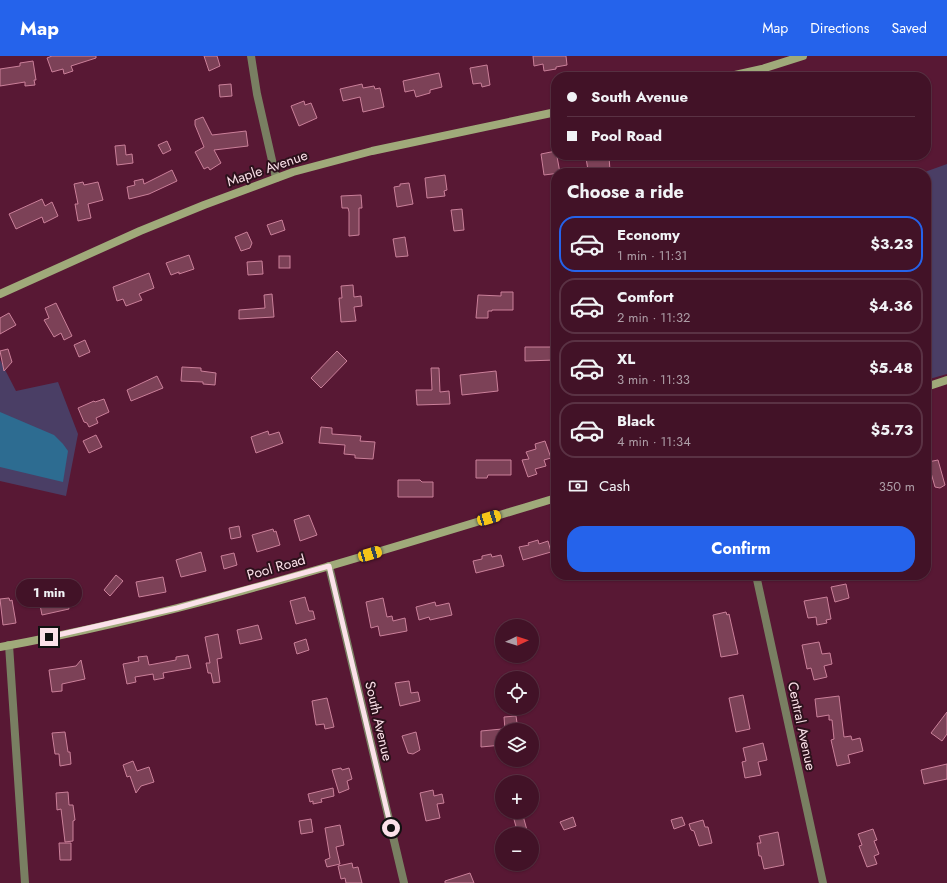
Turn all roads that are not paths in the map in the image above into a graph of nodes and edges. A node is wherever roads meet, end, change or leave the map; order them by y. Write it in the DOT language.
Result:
graph roads {
  1 [pos="251,56"];
  2 [pos="803,56"];
  3 [pos="748,72"];
  4 [pos="551,113"];
  5 [pos="276,178"];
  6 [pos="0,294"];
  7 [pos="947,380"];
  8 [pos="931,385"];
  9 [pos="551,499"];
  10 [pos="329,566"];
  11 [pos="757,580"];
  12 [pos="9,645"];
  13 [pos="0,647"];
  14 [pos="25,883"];
  15 [pos="404,883"];
  16 [pos="823,883"];
  1 -- 5 [label="street"];
  2 -- 3 [label="main road"];
  4 -- 5 [label="main road, Maple Avenue"];
  5 -- 6 [label="main road, Maple Avenue"];
  7 -- 8 [label="main road"];
  9 -- 10 [label="main road, Pool Road"];
  10 -- 12 [label="main road, Pool Road"];
  10 -- 15 [label="street, South Avenue"];
  11 -- 16 [label="street, Central Avenue"];
  12 -- 13 [label="main road, Pool Road"];
  12 -- 14 [label="street"];
}
